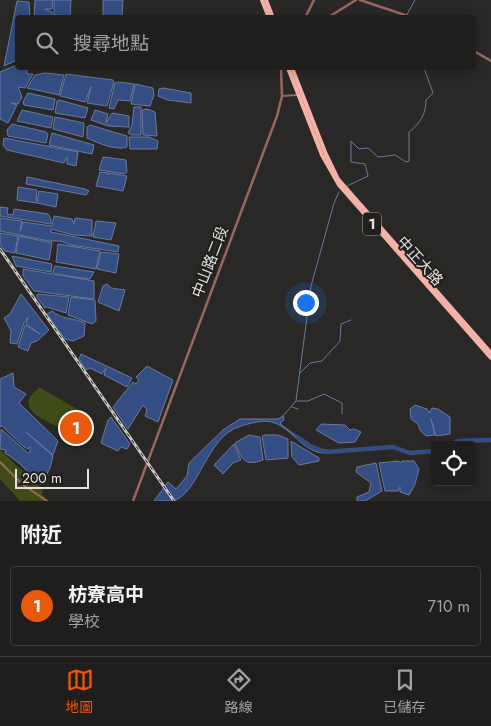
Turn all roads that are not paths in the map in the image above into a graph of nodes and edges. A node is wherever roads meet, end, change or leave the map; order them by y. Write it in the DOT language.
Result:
graph roads {
  1 [pos="262,0"];
  2 [pos="266,0"];
  3 [pos="314,0"];
  4 [pos="356,0"];
  5 [pos="360,0"];
  6 [pos="267,15"];
  7 [pos="272,15"];
  8 [pos="306,15"];
  9 [pos="332,15"];
  10 [pos="409,15"];
  11 [pos="476,52"];
  12 [pos="491,61"];
  13 [pos="281,70"];
  14 [pos="289,70"];
  15 [pos="293,70"];
  16 [pos="299,95"];
  17 [pos="282,96"];
  18 [pos="489,352"];
  19 [pos="491,358"];
  20 [pos="0,462"];
  21 [pos="47,501"];
  22 [pos="133,501"];
  1 -- 6 [label="main road"];
  2 -- 7 [label="main road"];
  3 -- 8 [label="street"];
  4 -- 9 [label="street"];
  5 -- 10 [label="street"];
  11 -- 12 [label="street"];
  13 -- 17 [label="street, 中山路二段"];
  14 -- 16 [label="main road, 中正大路 / 1"];
  15 -- 18 [label="main road, 中正大路 / 1"];
  16 -- 17 [label="street"];
  16 -- 18 [label="main road, 中正大路 / 1"];
  17 -- 22 [label="street, 中山路二段"];
  18 -- 19 [label="main road, 中正大路 / 1"];
  20 -- 21 [label="street"];
}
